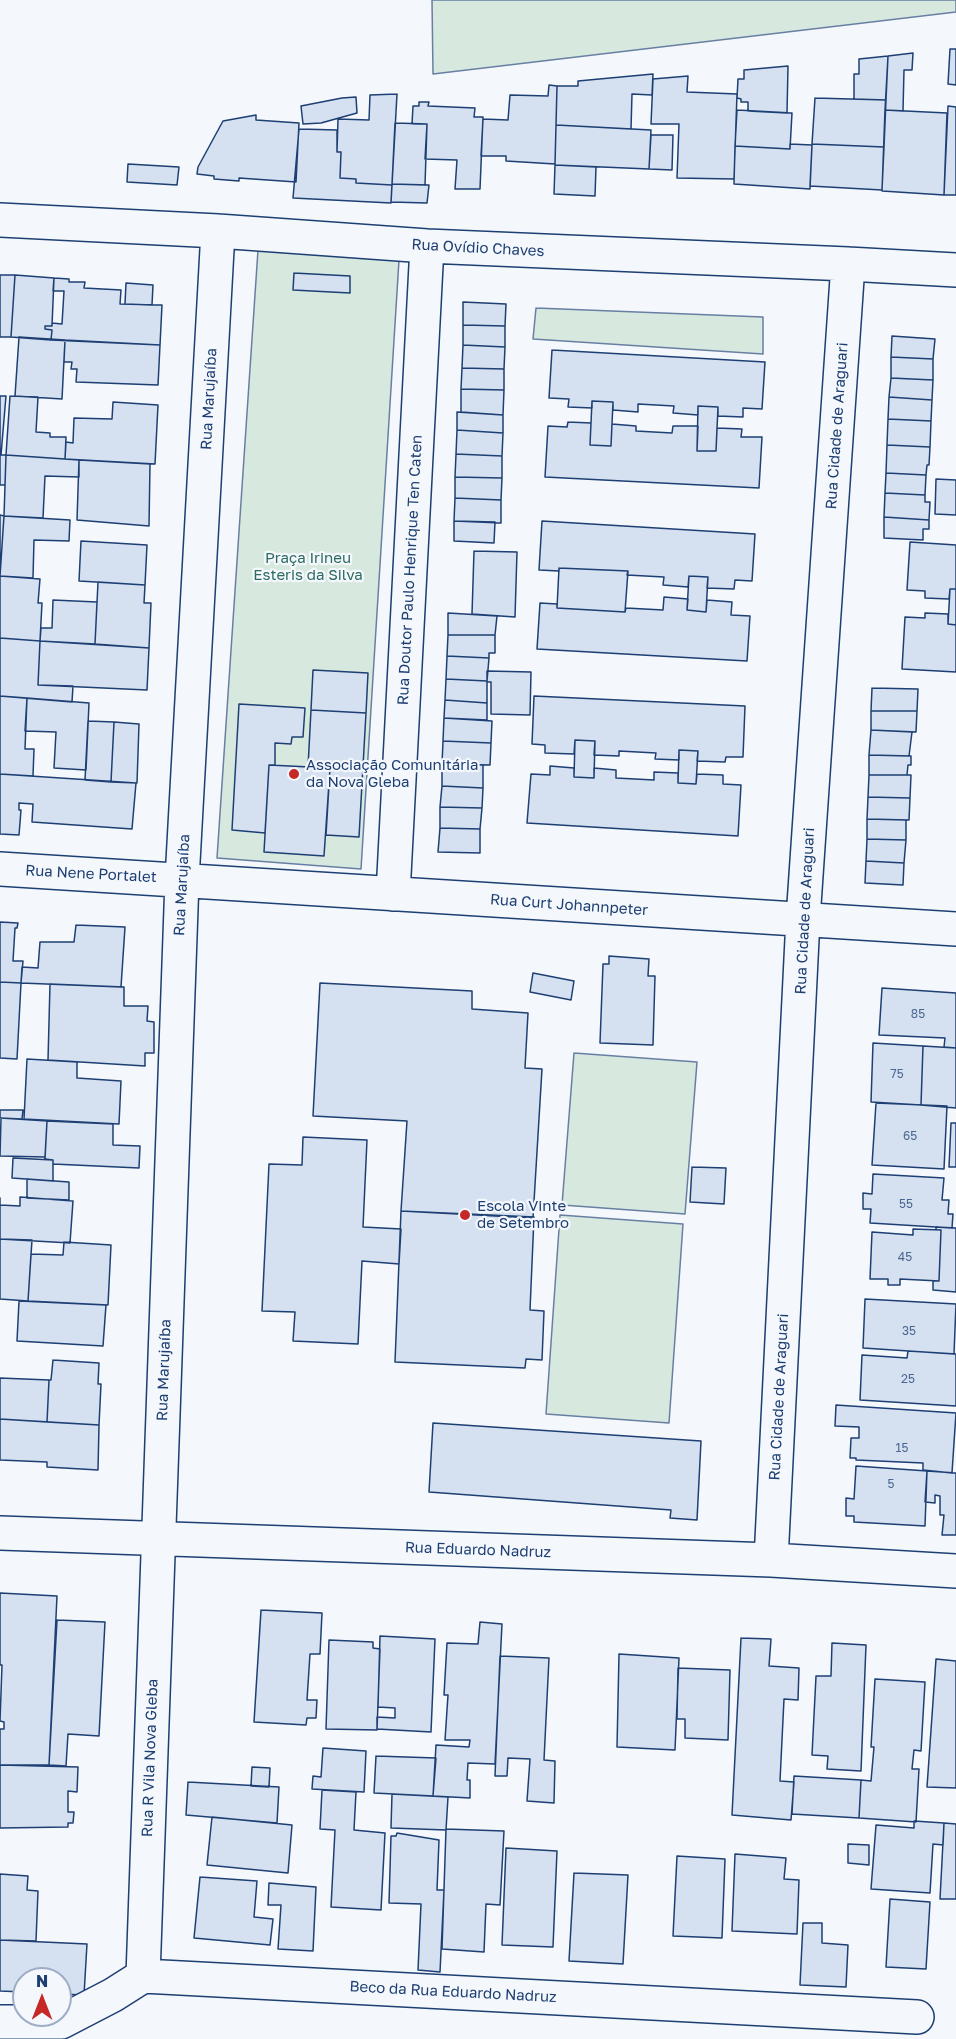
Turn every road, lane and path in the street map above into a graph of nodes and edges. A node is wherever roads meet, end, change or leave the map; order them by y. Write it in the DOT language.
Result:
graph roads {
  1 [pos="0,220"];
  2 [pos="218,231"];
  3 [pos="427,246"];
  4 [pos="848,264"];
  5 [pos="956,270"];
  6 [pos="0,869"];
  7 [pos="182,880"];
  8 [pos="393,894"];
  9 [pos="803,920"];
  10 [pos="956,929"];
  11 [pos="0,1533"];
  12 [pos="158,1539"];
  13 [pos="771,1560"];
  14 [pos="956,1571"];
  15 [pos="143,1976"];
  16 [pos="917,2017"];
  17 [pos="0,2022"];
  1 -- 2 [label="street, Rua Ovídio Chaves"];
  2 -- 3 [label="street, Rua Ovídio Chaves"];
  2 -- 7 [label="street, Rua Marujaíba"];
  3 -- 4 [label="street, Rua Ovídio Chaves"];
  3 -- 8 [label="street, Rua Doutor Paulo Henrique Ten Caten"];
  4 -- 5 [label="street, Rua Ovídio Chaves"];
  4 -- 9 [label="street, Rua Cidade de Araguari"];
  6 -- 7 [label="street, Rua Nene Portalet"];
  7 -- 8 [label="street, Rua Curt Johannpeter"];
  7 -- 12 [label="street, Rua Marujaíba"];
  8 -- 9 [label="street, Rua Curt Johannpeter"];
  9 -- 10 [label="street, Rua Curt Johannpeter"];
  9 -- 13 [label="street, Rua Cidade de Araguari"];
  11 -- 12 [label="street, Rua Eduardo Nadruz"];
  12 -- 13 [label="street, Rua Eduardo Nadruz"];
  12 -- 15 [label="street, Rua R Vila Nova Gleba"];
  13 -- 14 [label="street, Rua Eduardo Nadruz"];
  15 -- 16 [label="street, Beco da Rua Eduardo Nadruz"];
  15 -- 17 [label="street"];
}
